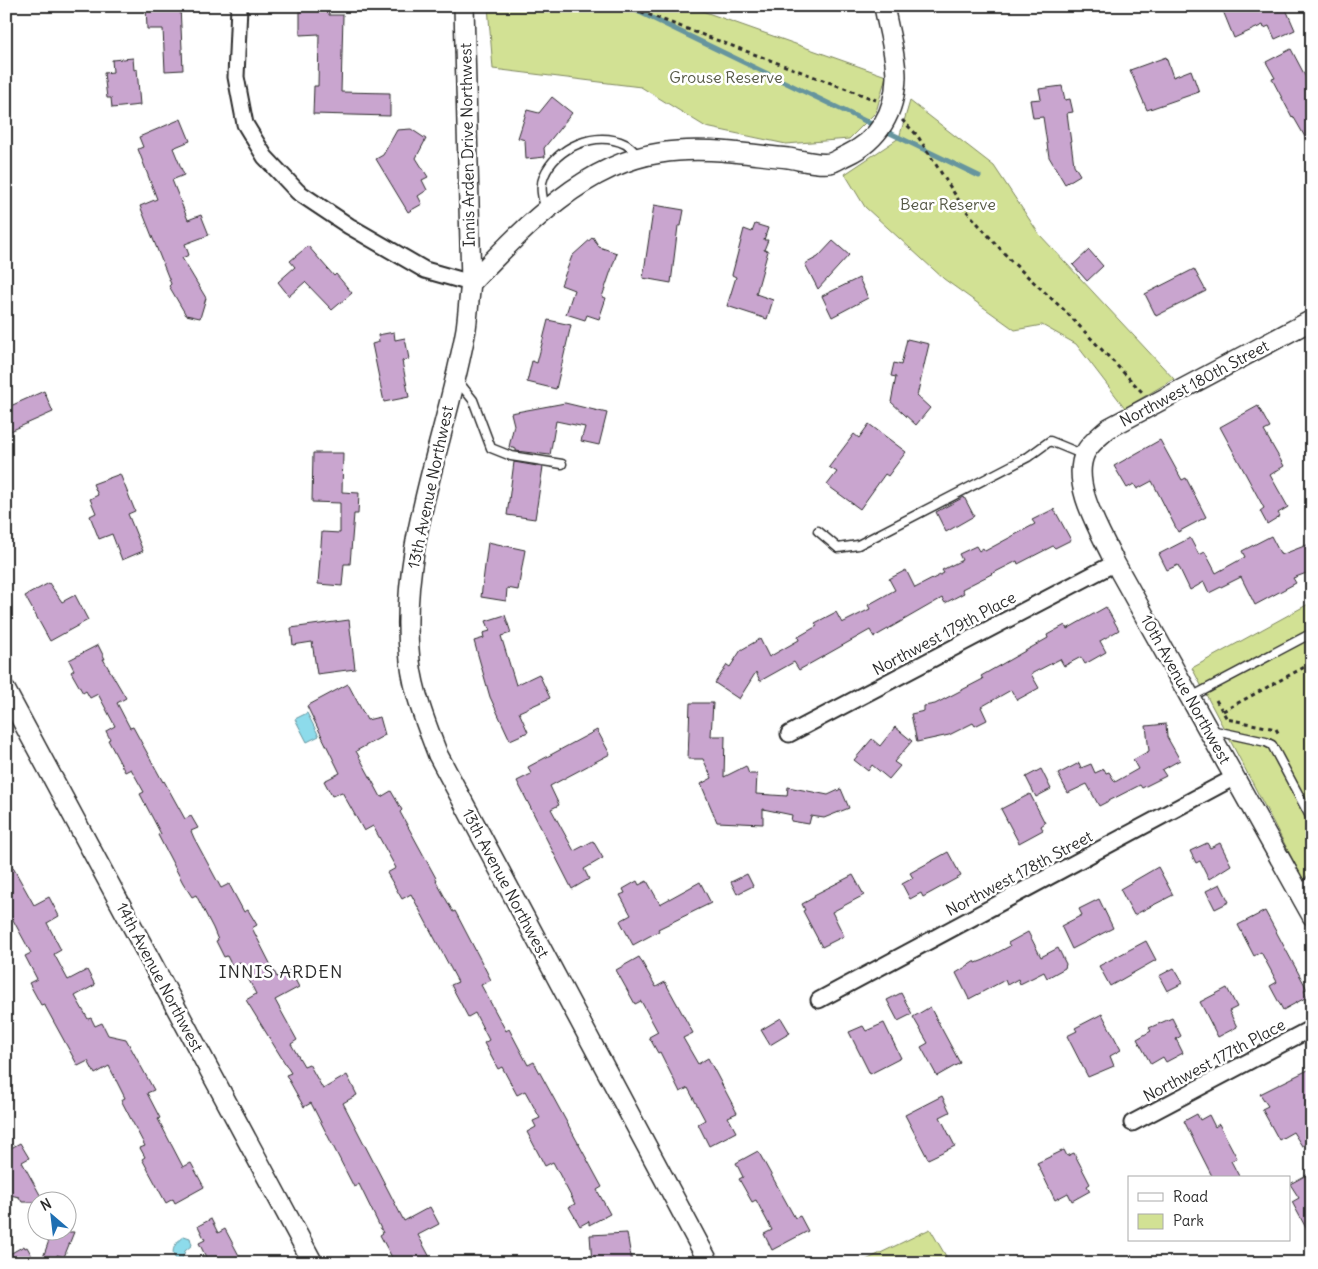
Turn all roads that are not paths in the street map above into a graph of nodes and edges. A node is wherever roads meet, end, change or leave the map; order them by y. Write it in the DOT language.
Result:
graph roads {
  1 [pos="239,6"];
  2 [pos="464,6"];
  3 [pos="884,6"];
  4 [pos="641,158"];
  5 [pos="546,212"];
  6 [pos="471,283"];
  7 [pos="1312,320"];
  8 [pos="454,376"];
  9 [pos="1084,455"];
  10 [pos="562,464"];
  11 [pos="818,531"];
  12 [pos="1115,562"];
  13 [pos="1310,637"];
  14 [pos="6,691"];
  15 [pos="1191,697"];
  16 [pos="1209,730"];
  17 [pos="789,734"];
  18 [pos="1236,777"];
  19 [pos="1312,820"];
  20 [pos="1312,878"];
  21 [pos="1300,895"];
  22 [pos="1312,916"];
  23 [pos="819,1000"];
  24 [pos="1312,1028"];
  25 [pos="1132,1123"];
  26 [pos="313,1263"];
  27 [pos="709,1263"];
  1 -- 6 [label="street"];
  2 -- 6 [label="street, Innis Arden Drive Northwest"];
  3 -- 4 [label="street"];
  4 -- 5 [label="street"];
  4 -- 5 [label="lane"];
  5 -- 6 [label="street"];
  6 -- 8 [label="street, 13th Avenue Northwest"];
  7 -- 9 [label="street, Northwest 180th Street"];
  8 -- 10 [label="lane"];
  8 -- 27 [label="street, 13th Avenue Northwest"];
  9 -- 11 [label="lane"];
  9 -- 12 [label="street, 10th Avenue Northwest"];
  12 -- 15 [label="street, 10th Avenue Northwest"];
  12 -- 17 [label="street, Northwest 179th Place"];
  13 -- 15 [label="lane"];
  14 -- 26 [label="street, 14th Avenue Northwest"];
  15 -- 16 [label="street, 10th Avenue Northwest"];
  16 -- 18 [label="street, 10th Avenue Northwest"];
  16 -- 19 [label="lane"];
  18 -- 21 [label="street, 10th Avenue Northwest"];
  18 -- 23 [label="street, Northwest 178th Street"];
  20 -- 21 [label="lane"];
  21 -- 22 [label="street, 10th Avenue Northwest"];
  24 -- 25 [label="street, Northwest 177th Place"];
}
